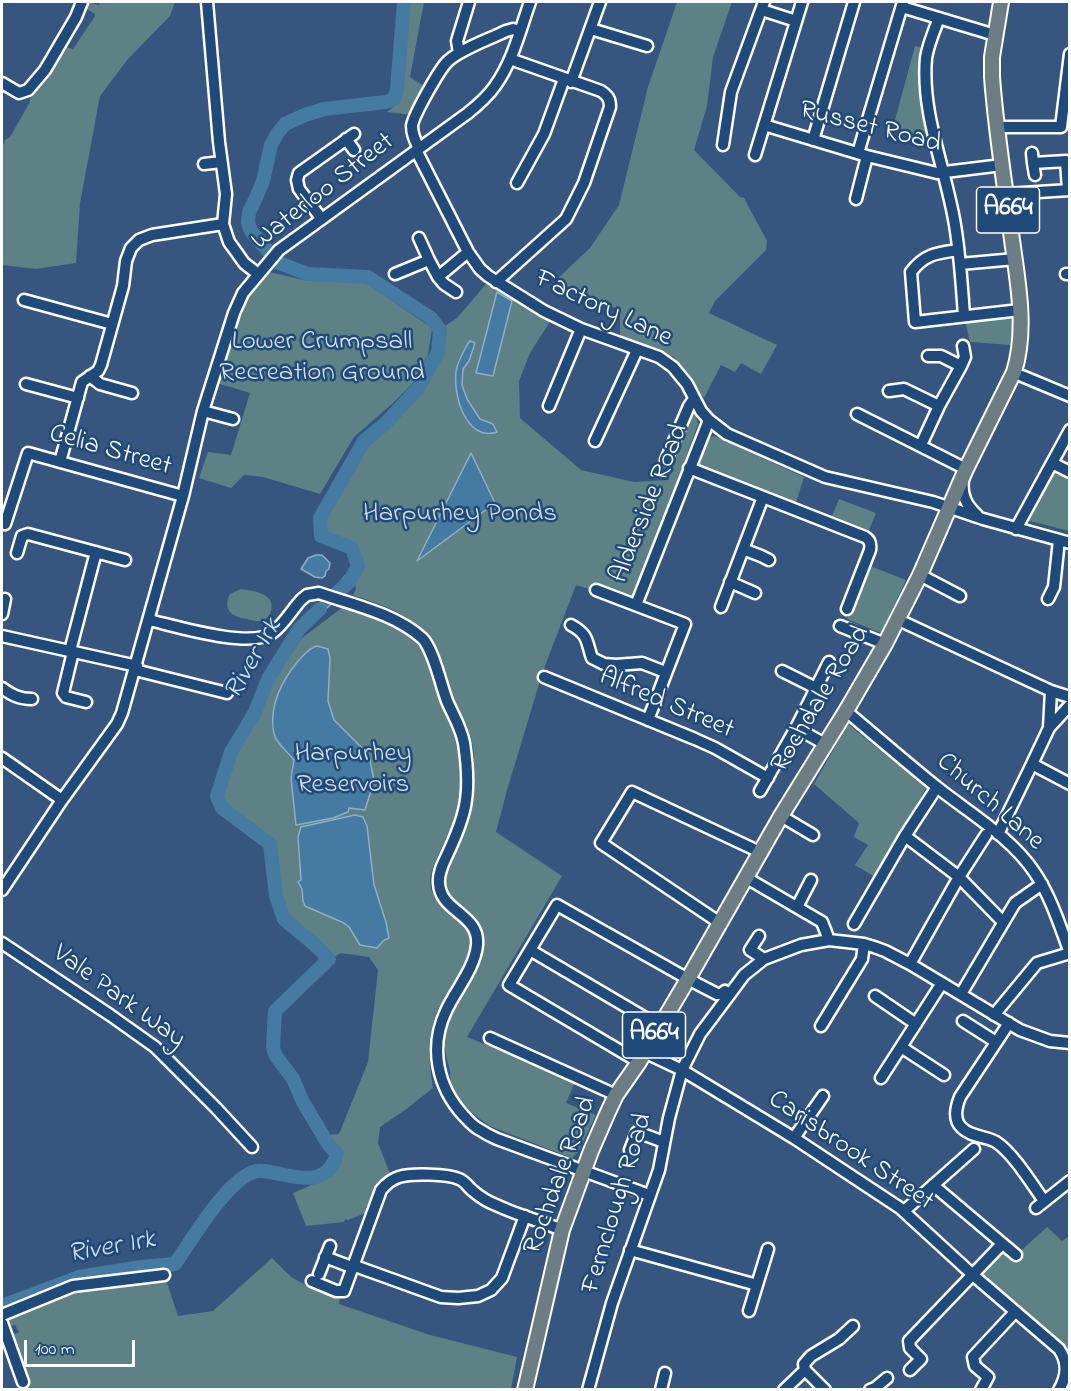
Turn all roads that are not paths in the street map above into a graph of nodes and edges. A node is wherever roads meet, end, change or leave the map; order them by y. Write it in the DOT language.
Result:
graph roads {
  1 [pos="82,2"];
  2 [pos="207,2"];
  3 [pos="470,2"];
  4 [pos="530,2"];
  5 [pos="600,2"];
  6 [pos="802,2"];
  7 [pos="854,2"];
  8 [pos="1001,2"];
  9 [pos="902,4"];
  10 [pos="763,6"];
  11 [pos="939,18"];
  12 [pos="796,21"];
  13 [pos="591,30"];
  14 [pos="520,31"];
  15 [pos="995,35"];
  16 [pos="647,46"];
  17 [pos="459,53"];
  18 [pos="1070,54"];
  19 [pos="510,59"];
  20 [pos="568,80"];
  21 [pos="2,83"];
  22 [pos="764,125"];
  23 [pos="997,127"];
  24 [pos="813,140"];
  25 [pos="723,145"];
  26 [pos="418,149"];
  27 [pos="354,150"];
  28 [pos="862,154"];
  29 [pos="755,155"];
  30 [pos="1068,161"];
  31 [pos="221,162"];
  32 [pos="204,164"];
  33 [pos="1002,165"];
  34 [pos="943,173"];
  35 [pos="1035,175"];
  36 [pos="517,183"];
  37 [pos="1069,190"];
  38 [pos="1006,194"];
  39 [pos="856,199"];
  40 [pos="321,219"];
  41 [pos="223,224"];
  42 [pos="419,238"];
  43 [pos="958,250"];
  44 [pos="468,252"];
  45 [pos="1015,259"];
  46 [pos="429,260"];
  47 [pos="960,264"];
  48 [pos="258,274"];
  49 [pos="395,274"];
  50 [pos="438,277"];
  51 [pos="496,282"];
  52 [pos="456,292"];
  53 [pos="24,300"];
  54 [pos="1020,310"];
  55 [pos="964,316"];
  56 [pos="112,324"];
  57 [pos="581,329"];
  58 [pos="963,346"];
  59 [pos="637,350"];
  60 [pos="928,356"];
  61 [pos="961,366"];
  62 [pos="90,376"];
  63 [pos="1022,376"];
  64 [pos="26,384"];
  65 [pos="889,392"];
  66 [pos="132,393"];
  67 [pos="1070,396"];
  68 [pos="78,398"];
  69 [pos="694,399"];
  70 [pos="549,406"];
  71 [pos="939,406"];
  72 [pos="203,411"];
  73 [pos="857,414"];
  74 [pos="233,419"];
  75 [pos="709,420"];
  76 [pos="1070,430"];
  77 [pos="595,441"];
  78 [pos="921,445"];
  79 [pos="666,460"];
  80 [pos="60,462"];
  81 [pos="1052,463"];
  82 [pos="689,468"];
  83 [pos="965,471"];
  84 [pos="1070,471"];
  85 [pos="183,496"];
  86 [pos="763,497"];
  87 [pos="949,507"];
  88 [pos="983,519"];
  89 [pos="5,524"];
  90 [pos="1016,529"];
  91 [pos="1064,542"];
  92 [pos="743,549"];
  93 [pos="96,552"];
  94 [pos="17,553"];
  95 [pos="125,560"];
  96 [pos="769,560"];
  97 [pos="920,574"];
  98 [pos="730,582"];
  99 [pos="596,590"];
  100 [pos="755,592"];
  101 [pos="960,596"];
  102 [pos="5,598"];
  103 [pos="1048,599"];
  104 [pos="636,605"];
  105 [pos="721,607"];
  106 [pos="847,609"];
  107 [pos="2,614"];
  108 [pos="149,620"];
  109 [pos="903,622"];
  110 [pos="571,625"];
  111 [pos="840,626"];
  112 [pos="2,636"];
  113 [pos="885,644"];
  114 [pos="71,652"];
  115 [pos="829,662"];
  116 [pos="136,668"];
  117 [pos="782,671"];
  118 [pos="665,672"];
  119 [pos="544,677"];
  120 [pos="2,688"];
  121 [pos="816,688"];
  122 [pos="1051,692"];
  123 [pos="226,693"];
  124 [pos="1070,697"];
  125 [pos="32,699"];
  126 [pos="86,702"];
  127 [pos="1070,705"];
  128 [pos="846,711"];
  129 [pos="648,720"];
  130 [pos="796,728"];
  131 [pos="1049,728"];
  132 [pos="825,744"];
  133 [pos="2,758"];
  134 [pos="1032,764"];
  135 [pos="768,778"];
  136 [pos="1070,784"];
  137 [pos="936,787"];
  138 [pos="760,791"];
  139 [pos="62,800"];
  140 [pos="781,816"];
  141 [pos="998,834"];
  142 [pos="813,835"];
  143 [pos="905,836"];
  144 [pos="986,836"];
  145 [pos="760,852"];
  146 [pos="746,877"];
  147 [pos="959,877"];
  148 [pos="811,880"];
  149 [pos="1042,884"];
  150 [pos="2,890"];
  151 [pos="797,907"];
  152 [pos="1003,922"];
  153 [pos="720,923"];
  154 [pos="854,924"];
  155 [pos="759,936"];
  156 [pos="829,940"];
  157 [pos="2,944"];
  158 [pos="864,944"];
  159 [pos="530,950"];
  160 [pos="1070,953"];
  161 [pos="764,959"];
  162 [pos="910,964"];
  163 [pos="688,979"];
  164 [pos="942,983"];
  165 [pos="730,994"];
  166 [pos="961,994"];
  167 [pos="874,996"];
  168 [pos="994,1016"];
  169 [pos="963,1021"];
  170 [pos="1009,1023"];
  171 [pos="916,1024"];
  172 [pos="659,1026"];
  173 [pos="821,1026"];
  174 [pos="490,1038"];
  175 [pos="996,1042"];
  176 [pos="1070,1043"];
  177 [pos="901,1047"];
  178 [pos="641,1057"];
  179 [pos="682,1070"];
  180 [pos="944,1075"];
  181 [pos="881,1078"];
  182 [pos="616,1095"];
  183 [pos="822,1096"];
  184 [pos="794,1138"];
  185 [pos="664,1142"];
  186 [pos="252,1147"];
  187 [pos="974,1149"];
  188 [pos="630,1150"];
  189 [pos="583,1172"];
  190 [pos="1070,1181"];
  191 [pos="933,1185"];
  192 [pos="650,1195"];
  193 [pos="904,1211"];
  194 [pos="525,1216"];
  195 [pos="561,1230"];
  196 [pos="1002,1244"];
  197 [pos="330,1246"];
  198 [pos="768,1249"];
  199 [pos="630,1250"];
  200 [pos="1016,1255"];
  201 [pos="325,1257"];
  202 [pos="354,1267"];
  203 [pos="164,1275"];
  204 [pos="973,1275"];
  205 [pos="757,1285"];
  206 [pos="749,1311"];
  207 [pos="1015,1312"];
  208 [pos="2,1315"];
  209 [pos="2,1323"];
  210 [pos="853,1326"];
  211 [pos="805,1367"];
  212 [pos="910,1370"];
  213 [pos="665,1373"];
  214 [pos="887,1378"];
  215 [pos="23,1382"];
  216 [pos="525,1389"];
  217 [pos="588,1389"];
  218 [pos="661,1389"];
  219 [pos="783,1389"];
  220 [pos="825,1389"];
  221 [pos="870,1389"];
  222 [pos="981,1389"];
  223 [pos="1059,1389"];
  1 -- 21 [label="street"];
  2 -- 31 [label="street"];
  3 -- 17 [label="street"];
  4 -- 14 [label="street, Waterloo Street"];
  5 -- 13 [label="street"];
  6 -- 12 [label="street"];
  7 -- 24 [label="street"];
  8 -- 15 [label="main road, Rochdale Road / A664"];
  9 -- 11 [label="street"];
  9 -- 28 [label="street"];
  10 -- 12 [label="street"];
  10 -- 25 [label="street"];
  11 -- 15 [label="street"];
  11 -- 34 [label="street"];
  12 -- 22 [label="street"];
  13 -- 16 [label="street"];
  13 -- 20 [label="street"];
  14 -- 17 [label="street"];
  14 -- 19 [label="street, Waterloo Street"];
  15 -- 23 [label="main road, Rochdale Road / A664"];
  17 -- 26 [label="street, Factory Lane"];
  18 -- 23 [label="street"];
  19 -- 20 [label="street"];
  19 -- 26 [label="street, Waterloo Street"];
  20 -- 36 [label="street"];
  20 -- 51 [label="street"];
  22 -- 24 [label="street, Russet Road"];
  22 -- 29 [label="street"];
  23 -- 33 [label="main road, Rochdale Road / A664"];
  24 -- 28 [label="street, Russet Road"];
  26 -- 40 [label="street, Waterloo Street"];
  26 -- 44 [label="street, Factory Lane"];
  27 -- 40 [label="street"];
  28 -- 34 [label="street, Russet Road"];
  28 -- 39 [label="street"];
  30 -- 35 [label="street"];
  30 -- 37 [label="street"];
  31 -- 32 [label="street"];
  31 -- 41 [label="street"];
  33 -- 34 [label="street, Russet Road"];
  33 -- 38 [label="main road, Rochdale Road / A664"];
  34 -- 43 [label="street"];
  37 -- 38 [label="street"];
  38 -- 45 [label="main road, Rochdale Road / A664"];
  40 -- 48 [label="street, Waterloo Street"];
  41 -- 48 [label="street"];
  41 -- 56 [label="street"];
  42 -- 46 [label="street"];
  43 -- 47 [label="street"];
  43 -- 55 [label="street"];
  44 -- 50 [label="street"];
  44 -- 51 [label="street, Factory Lane"];
  45 -- 47 [label="street"];
  45 -- 54 [label="main road, Rochdale Road / A664"];
  46 -- 49 [label="street"];
  46 -- 50 [label="street"];
  47 -- 55 [label="street"];
  48 -- 72 [label="street, Waterloo Street"];
  50 -- 52 [label="street"];
  51 -- 57 [label="street, Factory Lane"];
  53 -- 56 [label="street"];
  54 -- 55 [label="street"];
  54 -- 83 [label="main road, Rochdale Road / A664"];
  56 -- 62 [label="street"];
  57 -- 59 [label="street, Factory Lane"];
  57 -- 70 [label="street"];
  58 -- 61 [label="street"];
  59 -- 69 [label="street, Factory Lane"];
  59 -- 77 [label="street"];
  60 -- 61 [label="street"];
  61 -- 71 [label="street"];
  62 -- 66 [label="street"];
  62 -- 68 [label="street"];
  63 -- 67 [label="street"];
  64 -- 68 [label="street"];
  65 -- 71 [label="street"];
  68 -- 80 [label="street"];
  69 -- 75 [label="street, Factory Lane"];
  69 -- 79 [label="street"];
  71 -- 78 [label="street"];
  72 -- 74 [label="street"];
  72 -- 85 [label="street, Waterloo Street"];
  73 -- 78 [label="street"];
  75 -- 82 [label="street, Alderside Road"];
  75 -- 87 [label="street, Factory Lane"];
  76 -- 81 [label="street"];
  78 -- 83 [label="street"];
  80 -- 85 [label="street, Celia Street"];
  80 -- 89 [label="street, Celia Street"];
  81 -- 84 [label="street"];
  81 -- 90 [label="street"];
  82 -- 86 [label="street"];
  82 -- 104 [label="street, Alderside Road"];
  83 -- 87 [label="main road, Rochdale Road / A664"];
  83 -- 88 [label="street"];
  85 -- 108 [label="street, Waterloo Street"];
  86 -- 92 [label="street"];
  86 -- 106 [label="street"];
  87 -- 88 [label="street, Factory Lane"];
  87 -- 97 [label="main road, Rochdale Road / A664"];
  88 -- 90 [label="street, Factory Lane"];
  90 -- 91 [label="street, Factory Lane"];
  91 -- 103 [label="street"];
  92 -- 96 [label="street"];
  92 -- 98 [label="street"];
  93 -- 94 [label="street"];
  93 -- 95 [label="street"];
  93 -- 114 [label="street"];
  97 -- 101 [label="street"];
  97 -- 113 [label="main road, Rochdale Road / A664"];
  98 -- 100 [label="street"];
  98 -- 105 [label="street"];
  99 -- 104 [label="street, Alderside Road"];
  102 -- 107 [label="street"];
  104 -- 118 [label="street, Alderside Road"];
  108 -- 116 [label="street, Waterloo Street"];
  108 -- 189 [label="street"];
  109 -- 122 [label="street"];
  110 -- 118 [label="street"];
  111 -- 113 [label="street"];
  112 -- 114 [label="street"];
  113 -- 128 [label="main road, Rochdale Road / A664"];
  114 -- 116 [label="street"];
  114 -- 126 [label="street"];
  115 -- 121 [label="street"];
  116 -- 123 [label="street"];
  116 -- 139 [label="street, Waterloo Street"];
  117 -- 121 [label="street"];
  118 -- 129 [label="street, Alderside Road"];
  119 -- 129 [label="street, Alfred Street"];
  120 -- 125 [label="street"];
  121 -- 130 [label="street"];
  122 -- 124 [label="street"];
  122 -- 131 [label="street"];
  127 -- 131 [label="street"];
  128 -- 132 [label="main road, Rochdale Road / A664"];
  128 -- 137 [label="street, Church Lane"];
  129 -- 135 [label="street, Alfred Street"];
  130 -- 132 [label="street"];
  130 -- 135 [label="street"];
  131 -- 134 [label="street"];
  132 -- 140 [label="main road, Rochdale Road / A664"];
  133 -- 139 [label="street"];
  134 -- 136 [label="street"];
  134 -- 141 [label="street"];
  135 -- 138 [label="street"];
  137 -- 141 [label="street, Church Lane"];
  137 -- 143 [label="street"];
  139 -- 150 [label="street, Waterloo Street"];
  140 -- 142 [label="street"];
  140 -- 145 [label="main road, Rochdale Road / A664"];
  141 -- 149 [label="street, Church Lane"];
  143 -- 147 [label="street"];
  143 -- 154 [label="street"];
  144 -- 147 [label="street"];
  145 -- 146 [label="main road, Rochdale Road / A664"];
  145 -- 153 [label="street"];
  146 -- 151 [label="street"];
  146 -- 153 [label="main road, Rochdale Road / A664"];
  147 -- 152 [label="street"];
  147 -- 162 [label="street"];
  148 -- 151 [label="street"];
  149 -- 152 [label="street"];
  149 -- 160 [label="street, Church Lane"];
  151 -- 156 [label="street"];
  152 -- 166 [label="street"];
  153 -- 163 [label="main road, Rochdale Road / A664"];
  155 -- 161 [label="street"];
  156 -- 158 [label="street, Fernclough Road"];
  156 -- 161 [label="street, Fernclough Road"];
  157 -- 186 [label="street, Vale Park Way"];
  158 -- 162 [label="street, Fernclough Road"];
  158 -- 173 [label="street"];
  159 -- 163 [label="street"];
  159 -- 172 [label="street"];
  159 -- 178 [label="street, Carisbrook Street"];
  160 -- 168 [label="street"];
  161 -- 165 [label="street, Fernclough Road"];
  162 -- 164 [label="street, Fernclough Road"];
  163 -- 165 [label="street"];
  163 -- 172 [label="main road, Rochdale Road / A664"];
  164 -- 166 [label="street, Fernclough Road"];
  164 -- 171 [label="street"];
  165 -- 179 [label="street, Fernclough Road"];
  166 -- 168 [label="street, Fernclough Road"];
  167 -- 171 [label="street"];
  168 -- 170 [label="street, Fernclough Road"];
  169 -- 175 [label="street"];
  170 -- 175 [label="street"];
  170 -- 176 [label="street, Fernclough Road"];
  171 -- 177 [label="street"];
  172 -- 178 [label="main road, Rochdale Road / A664"];
  174 -- 182 [label="street"];
  175 -- 190 [label="street"];
  177 -- 180 [label="street"];
  177 -- 181 [label="street"];
  178 -- 179 [label="street, Carisbrook Street"];
  178 -- 182 [label="main road, Rochdale Road / A664"];
  179 -- 184 [label="street, Carisbrook Street"];
  179 -- 185 [label="street, Fernclough Road"];
  182 -- 189 [label="main road, Rochdale Road / A664"];
  183 -- 184 [label="street"];
  184 -- 193 [label="street, Carisbrook Street"];
  185 -- 188 [label="street"];
  185 -- 192 [label="street, Fernclough Road"];
  187 -- 191 [label="street"];
  189 -- 192 [label="street"];
  189 -- 195 [label="main road, Rochdale Road / A664"];
  191 -- 193 [label="street"];
  191 -- 196 [label="street"];
  192 -- 199 [label="street, Fernclough Road"];
  193 -- 204 [label="street, Carisbrook Street"];
  194 -- 195 [label="street"];
  194 -- 202 [label="street"];
  194 -- 202 [label="street"];
  195 -- 216 [label="main road, Rochdale Road / A664"];
  196 -- 200 [label="street"];
  196 -- 204 [label="street"];
  197 -- 201 [label="street"];
  198 -- 205 [label="street"];
  199 -- 205 [label="street"];
  199 -- 217 [label="street, Fernclough Road"];
  201 -- 202 [label="street"];
  201 -- 202 [label="street"];
  203 -- 208 [label="street"];
  204 -- 207 [label="street, Carisbrook Street"];
  204 -- 212 [label="street"];
  205 -- 206 [label="street"];
  207 -- 222 [label="street"];
  207 -- 223 [label="street, Carisbrook Street"];
  209 -- 215 [label="street"];
  210 -- 211 [label="street"];
  211 -- 219 [label="street"];
  211 -- 220 [label="street"];
  213 -- 218 [label="street"];
  214 -- 221 [label="street"];
}
